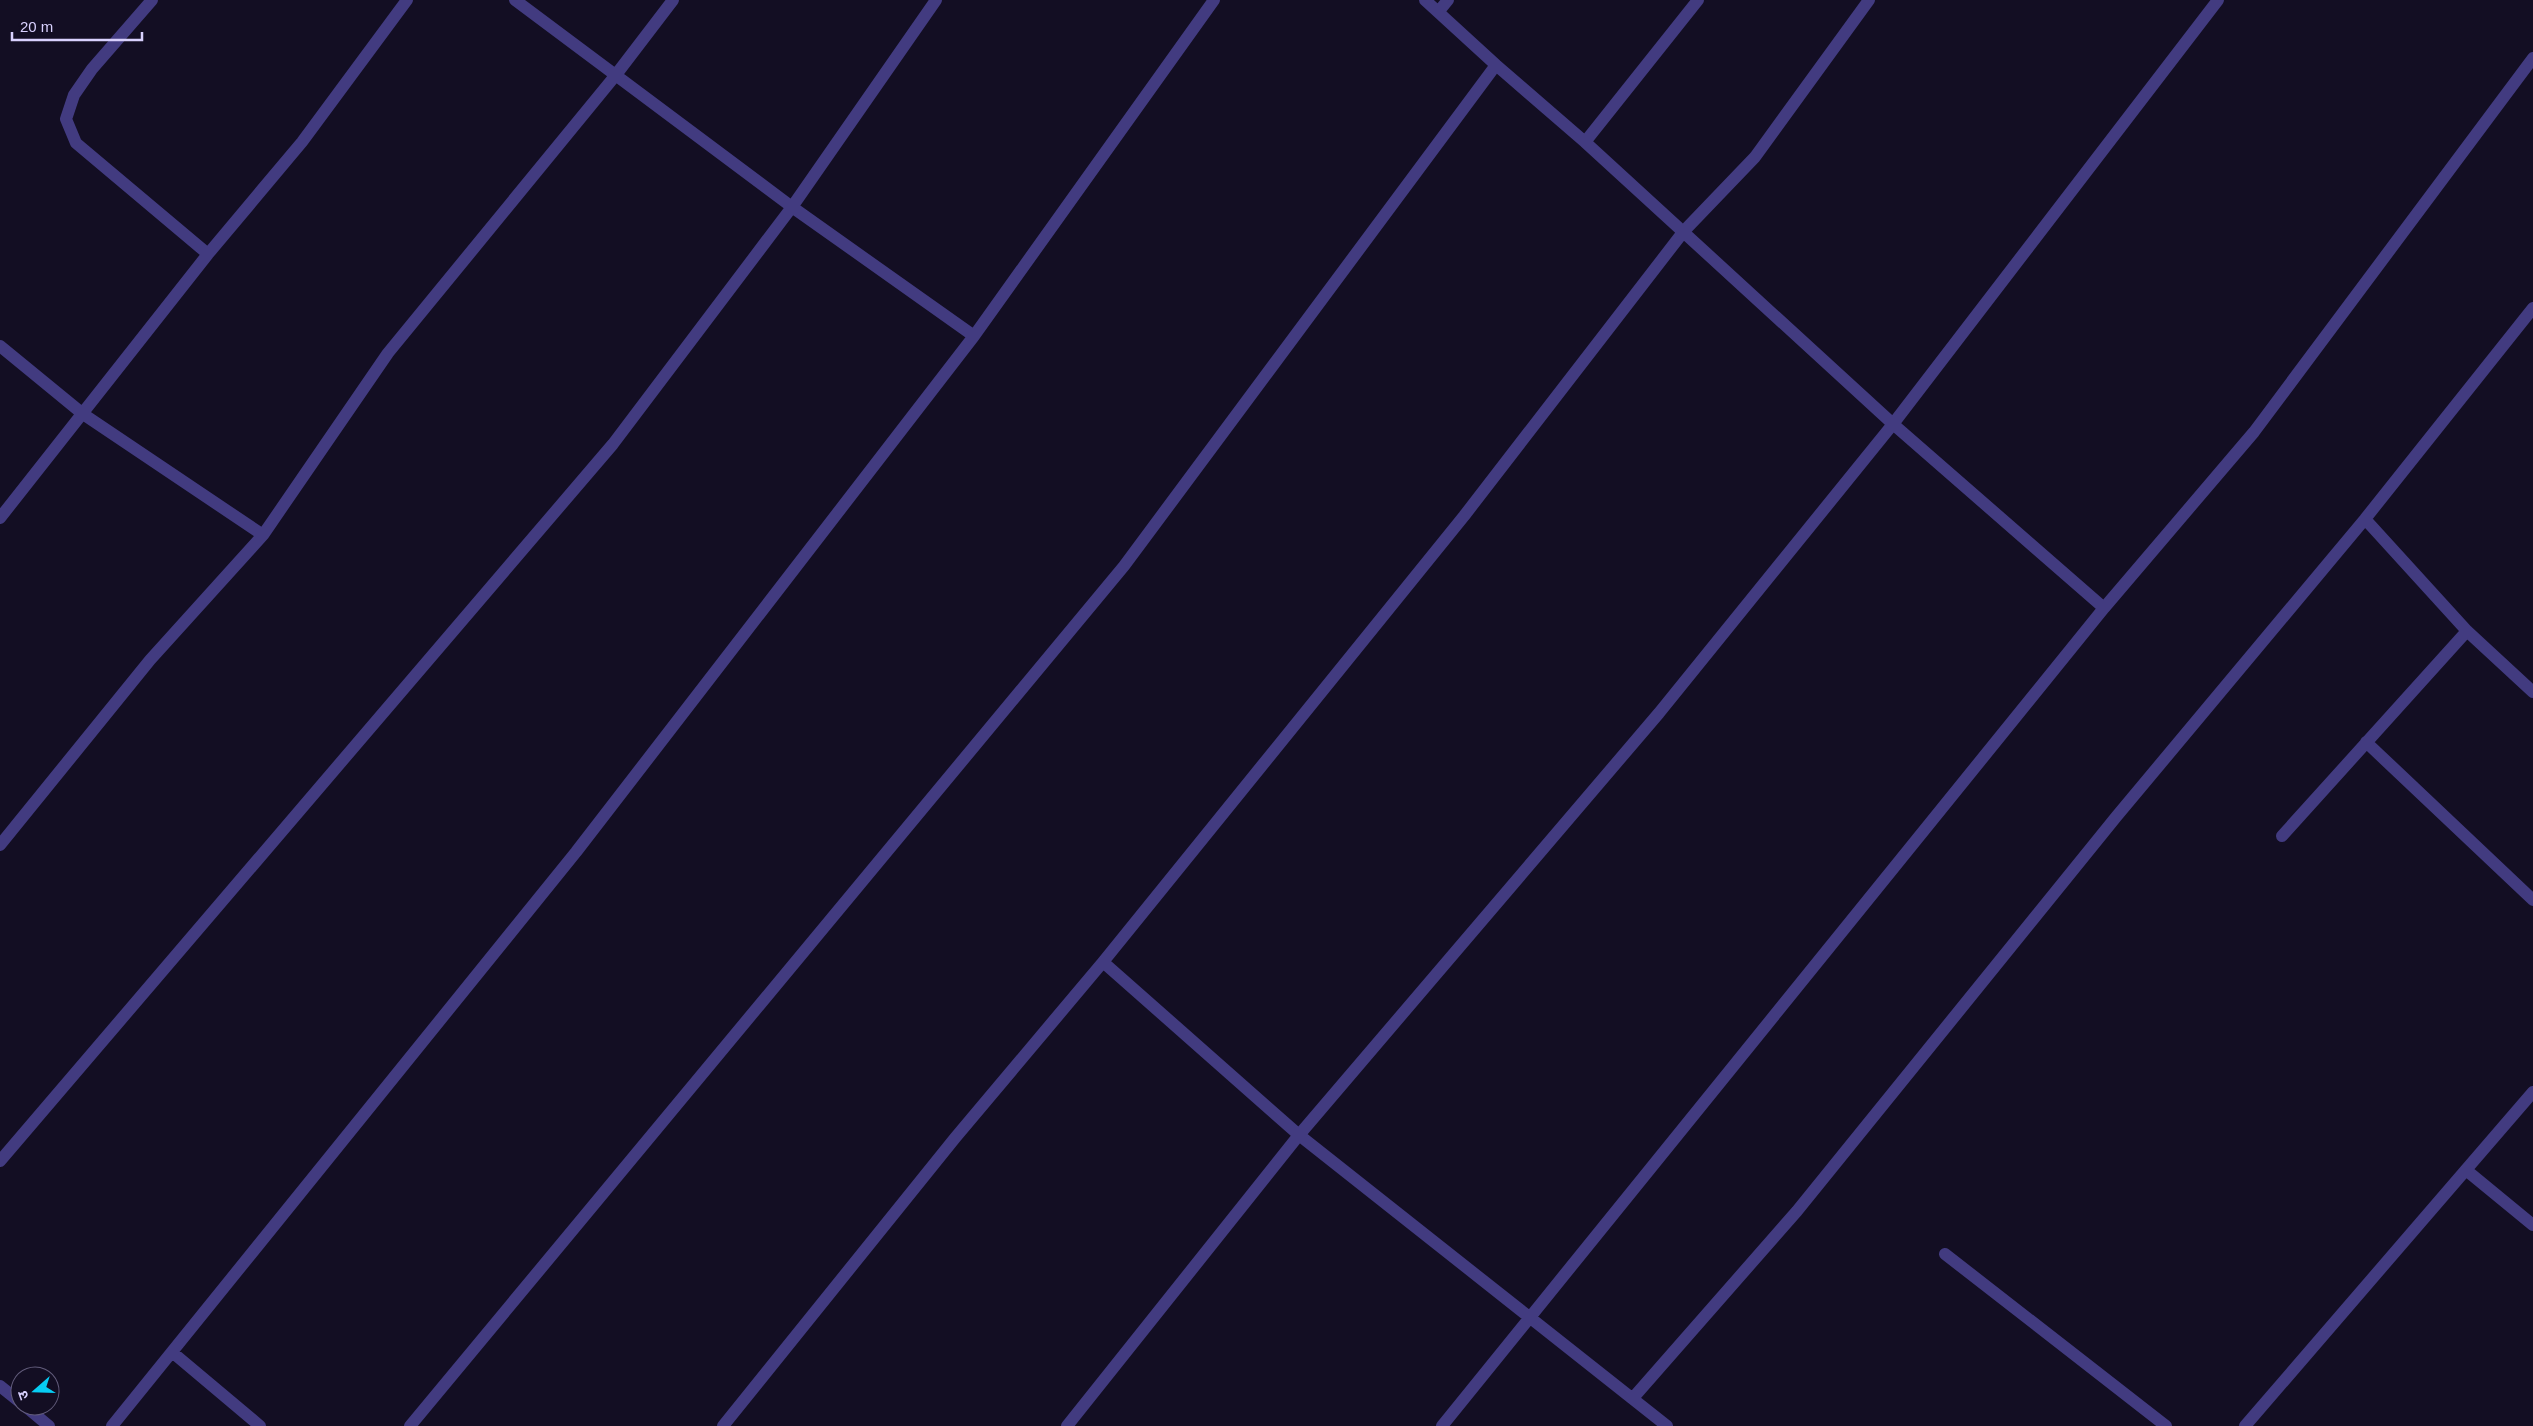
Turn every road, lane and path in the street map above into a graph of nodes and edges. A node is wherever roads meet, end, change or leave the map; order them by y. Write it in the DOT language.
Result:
graph roads {
  1 [pos="152,0"];
  2 [pos="407,0"];
  3 [pos="515,0"];
  4 [pos="673,0"];
  5 [pos="936,0"];
  6 [pos="1214,0"];
  7 [pos="1425,0"];
  8 [pos="1448,0"];
  9 [pos="1698,0"];
  10 [pos="1869,0"];
  11 [pos="2218,0"];
  12 [pos="1439,11"];
  13 [pos="2533,58"];
  14 [pos="1496,66"];
  15 [pos="616,76"];
  16 [pos="1585,142"];
  17 [pos="792,206"];
  18 [pos="1684,231"];
  19 [pos="208,254"];
  20 [pos="2533,308"];
  21 [pos="974,336"];
  22 [pos="0,346"];
  23 [pos="83,414"];
  24 [pos="1893,424"];
  25 [pos="0,518"];
  26 [pos="2365,519"];
  27 [pos="263,535"];
  28 [pos="2104,608"];
  29 [pos="2467,630"];
  30 [pos="2533,692"];
  31 [pos="2366,742"];
  32 [pos="2282,836"];
  33 [pos="0,845"];
  34 [pos="2533,900"];
  35 [pos="1103,962"];
  36 [pos="2533,1092"];
  37 [pos="1299,1135"];
  38 [pos="0,1160"];
  39 [pos="2466,1170"];
  40 [pos="2533,1225"];
  41 [pos="1945,1254"];
  42 [pos="1531,1318"];
  43 [pos="172,1352"];
  44 [pos="0,1386"];
  45 [pos="10,1394"];
  46 [pos="1633,1398"];
  47 [pos="37,1416"];
  48 [pos="49,1426"];
  49 [pos="112,1426"];
  50 [pos="260,1426"];
  51 [pos="410,1426"];
  52 [pos="723,1426"];
  53 [pos="1067,1426"];
  54 [pos="1442,1426"];
  55 [pos="1667,1426"];
  56 [pos="2166,1426"];
  57 [pos="2245,1426"];
  1 -- 19 [label="street"];
  2 -- 19 [label="street"];
  3 -- 15 [label="street"];
  4 -- 15 [label="street"];
  5 -- 17 [label="street"];
  6 -- 21 [label="street"];
  7 -- 12 [label="street"];
  8 -- 12 [label="street"];
  9 -- 16 [label="street"];
  10 -- 18 [label="street"];
  11 -- 24 [label="street"];
  12 -- 14 [label="street"];
  13 -- 28 [label="street"];
  14 -- 16 [label="street"];
  14 -- 51 [label="street"];
  15 -- 17 [label="street"];
  15 -- 27 [label="street"];
  16 -- 18 [label="street"];
  17 -- 21 [label="street"];
  17 -- 38 [label="street"];
  18 -- 24 [label="street"];
  18 -- 35 [label="street"];
  19 -- 23 [label="street"];
  20 -- 26 [label="street"];
  21 -- 43 [label="street"];
  22 -- 23 [label="street"];
  23 -- 25 [label="street"];
  23 -- 27 [label="street"];
  24 -- 28 [label="street"];
  24 -- 37 [label="street"];
  26 -- 29 [label="street"];
  26 -- 46 [label="street"];
  27 -- 33 [label="street"];
  28 -- 42 [label="street"];
  29 -- 30 [label="street"];
  29 -- 31 [label="street"];
  31 -- 32 [label="street"];
  31 -- 34 [label="street"];
  35 -- 37 [label="street"];
  35 -- 52 [label="street"];
  36 -- 39 [label="street"];
  37 -- 42 [label="street"];
  37 -- 53 [label="street"];
  39 -- 40 [label="street"];
  39 -- 57 [label="street"];
  41 -- 56 [label="street"];
  42 -- 46 [label="street"];
  42 -- 54 [label="street"];
  43 -- 49 [label="street"];
  43 -- 50 [label="street"];
  44 -- 45 [label="street"];
  46 -- 55 [label="street"];
  47 -- 48 [label="street"];
}
